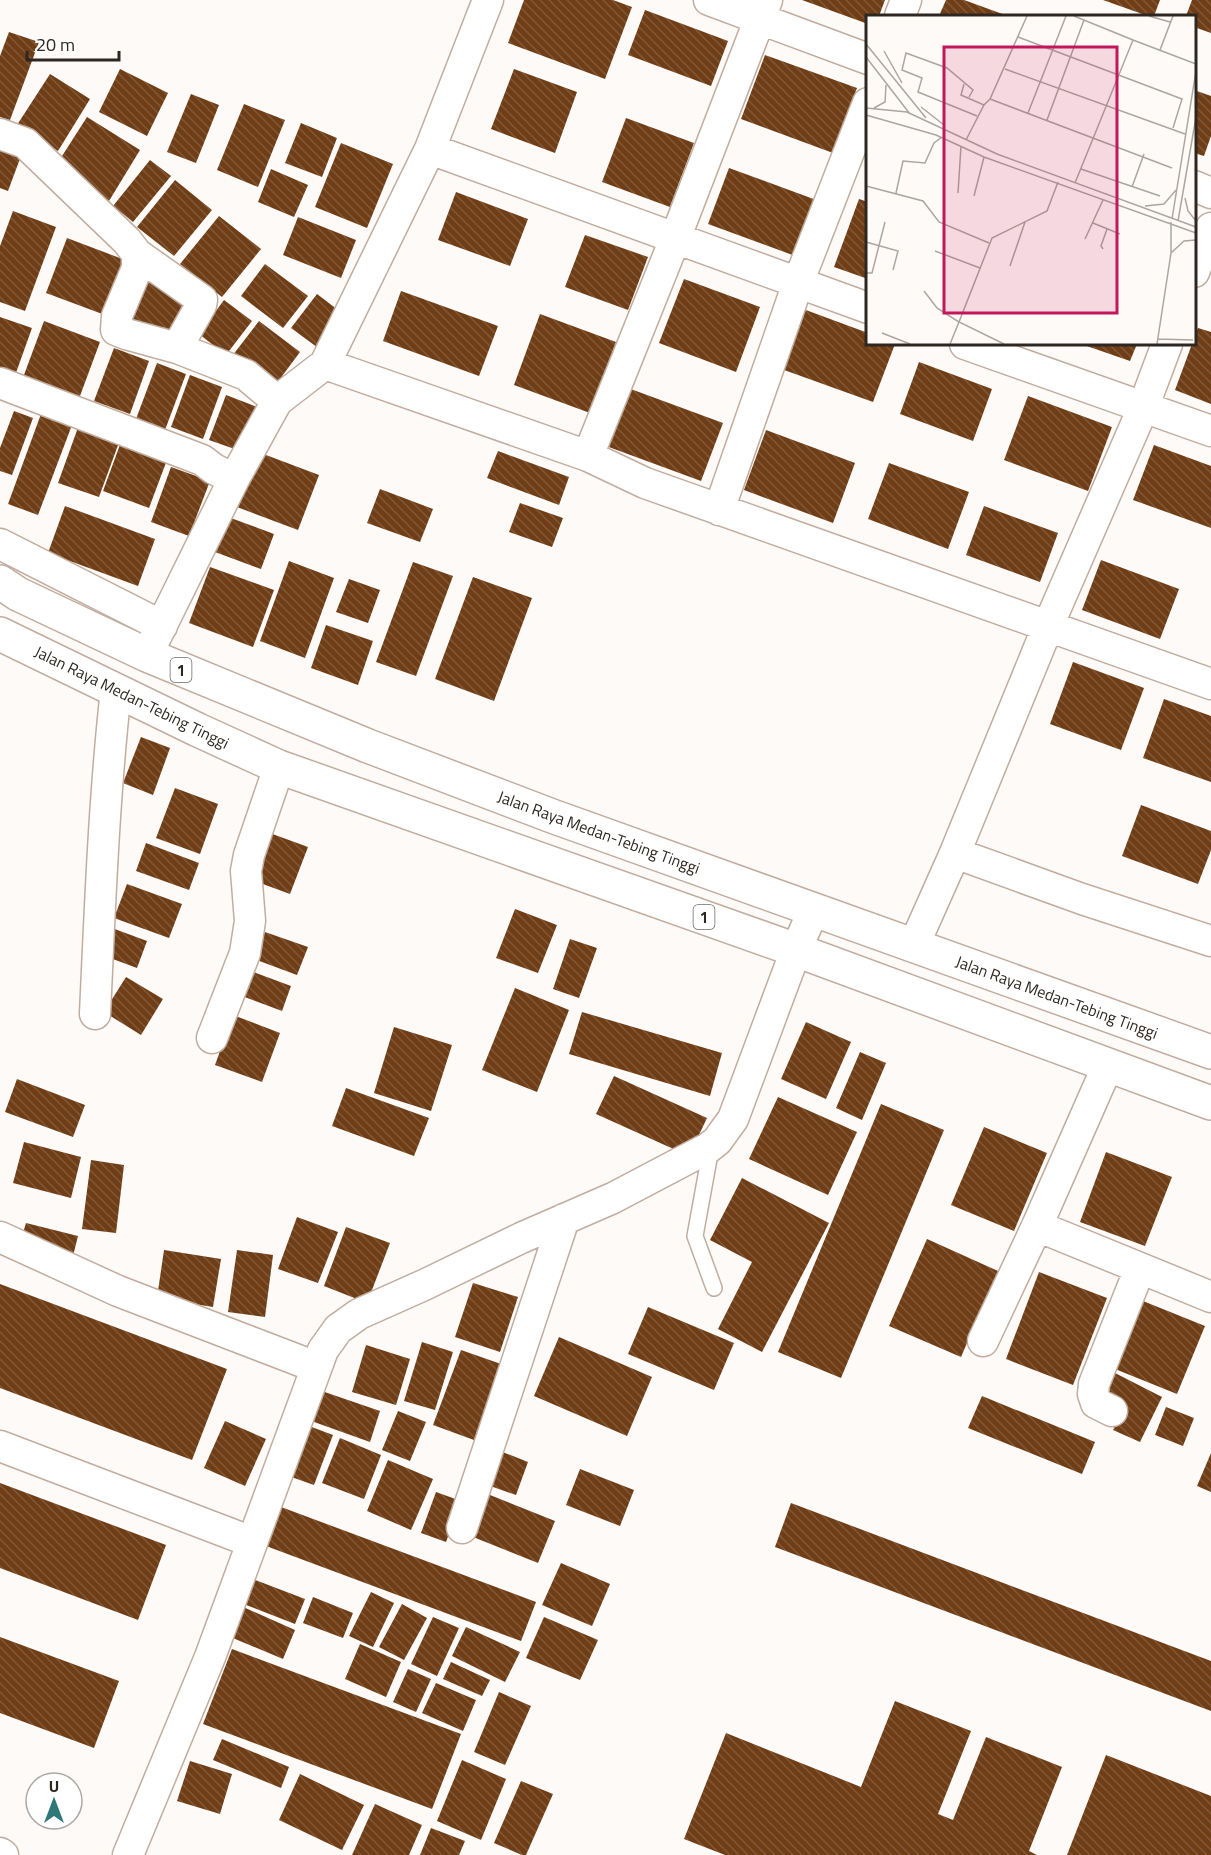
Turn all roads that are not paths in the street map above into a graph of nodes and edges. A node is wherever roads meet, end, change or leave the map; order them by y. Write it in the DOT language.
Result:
graph roads {
  1 [pos="488,0"];
  2 [pos="709,0"];
  3 [pos="906,0"];
  4 [pos="763,9"];
  5 [pos="900,15"];
  6 [pos="866,59"];
  7 [pos="866,106"];
  8 [pos="0,134"];
  9 [pos="430,149"];
  10 [pos="1196,187"];
  11 [pos="1211,193"];
  12 [pos="1211,228"];
  13 [pos="675,239"];
  14 [pos="137,254"];
  15 [pos="1196,267"];
  16 [pos="798,284"];
  17 [pos="866,308"];
  18 [pos="968,345"];
  19 [pos="1167,345"];
  20 [pos="177,348"];
  21 [pos="325,364"];
  22 [pos="0,382"];
  23 [pos="278,401"];
  24 [pos="1143,408"];
  25 [pos="1211,431"];
  26 [pos="588,456"];
  27 [pos="234,479"];
  28 [pos="719,510"];
  29 [pos="0,544"];
  30 [pos="0,582"];
  31 [pos="162,626"];
  32 [pos="1048,626"];
  33 [pos="0,634"];
  34 [pos="147,656"];
  35 [pos="1211,684"];
  36 [pos="116,690"];
  37 [pos="279,767"];
  38 [pos="956,853"];
  39 [pos="814,909"];
  40 [pos="1211,941"];
  41 [pos="915,945"];
  42 [pos="796,950"];
  43 [pos="95,1014"];
  44 [pos="212,1038"];
  45 [pos="1211,1052"];
  46 [pos="1107,1065"];
  47 [pos="1211,1104"];
  48 [pos="708,1148"];
  49 [pos="564,1219"];
  50 [pos="1037,1226"];
  51 [pos="0,1237"];
  52 [pos="1140,1268"];
  53 [pos="714,1288"];
  54 [pos="1211,1297"];
  55 [pos="983,1341"];
  56 [pos="316,1367"];
  57 [pos="1112,1411"];
  58 [pos="0,1446"];
  59 [pos="462,1528"];
  60 [pos="252,1542"];
  61 [pos="128,1855"];
  1 -- 9 [label="street"];
  2 -- 4 [label="street"];
  3 -- 5 [label="street"];
  4 -- 6 [label="street"];
  4 -- 13 [label="street"];
  7 -- 16 [label="street"];
  8 -- 14 [label="street"];
  9 -- 13 [label="street"];
  9 -- 21 [label="street"];
  10 -- 11 [label="street"];
  12 -- 15 [label="street"];
  13 -- 16 [label="street"];
  13 -- 26 [label="street"];
  14 -- 20 [label="street"];
  14 -- 20 [label="street"];
  16 -- 17 [label="street"];
  16 -- 28 [label="street"];
  18 -- 24 [label="street"];
  19 -- 24 [label="street"];
  20 -- 23 [label="street"];
  21 -- 23 [label="street"];
  21 -- 26 [label="street"];
  22 -- 27 [label="street"];
  23 -- 27 [label="street"];
  24 -- 25 [label="street"];
  24 -- 32 [label="street"];
  26 -- 28 [label="street"];
  27 -- 31 [label="street"];
  28 -- 32 [label="street"];
  29 -- 31 [label="street"];
  30 -- 34 [label="highway, Jalan Raya Medan-Tebing Tinggi / 1"];
  31 -- 34 [label="street"];
  32 -- 35 [label="street"];
  32 -- 38 [label="street"];
  33 -- 36 [label="highway, Jalan Raya Medan-Tebing Tinggi / 1"];
  34 -- 39 [label="highway, Jalan Raya Medan-Tebing Tinggi / 1"];
  36 -- 37 [label="highway, Jalan Raya Medan-Tebing Tinggi / 1"];
  36 -- 43 [label="street"];
  37 -- 42 [label="highway, Jalan Raya Medan-Tebing Tinggi / 1"];
  37 -- 44 [label="street"];
  38 -- 40 [label="street"];
  38 -- 41 [label="street"];
  39 -- 41 [label="highway, Jalan Raya Medan-Tebing Tinggi / 1"];
  39 -- 42 [label="street"];
  41 -- 45 [label="highway, Jalan Raya Medan-Tebing Tinggi / 1"];
  42 -- 46 [label="highway, Jalan Raya Medan-Tebing Tinggi / 1"];
  42 -- 48 [label="street"];
  46 -- 47 [label="highway, Jalan Raya Medan-Tebing Tinggi / 1"];
  46 -- 50 [label="street"];
  48 -- 49 [label="street"];
  48 -- 53 [label="lane"];
  49 -- 56 [label="street"];
  49 -- 59 [label="street"];
  50 -- 52 [label="street"];
  50 -- 55 [label="street"];
  51 -- 56 [label="street"];
  52 -- 54 [label="street"];
  52 -- 57 [label="street"];
  56 -- 60 [label="street"];
  58 -- 60 [label="street"];
  60 -- 61 [label="street"];
}
